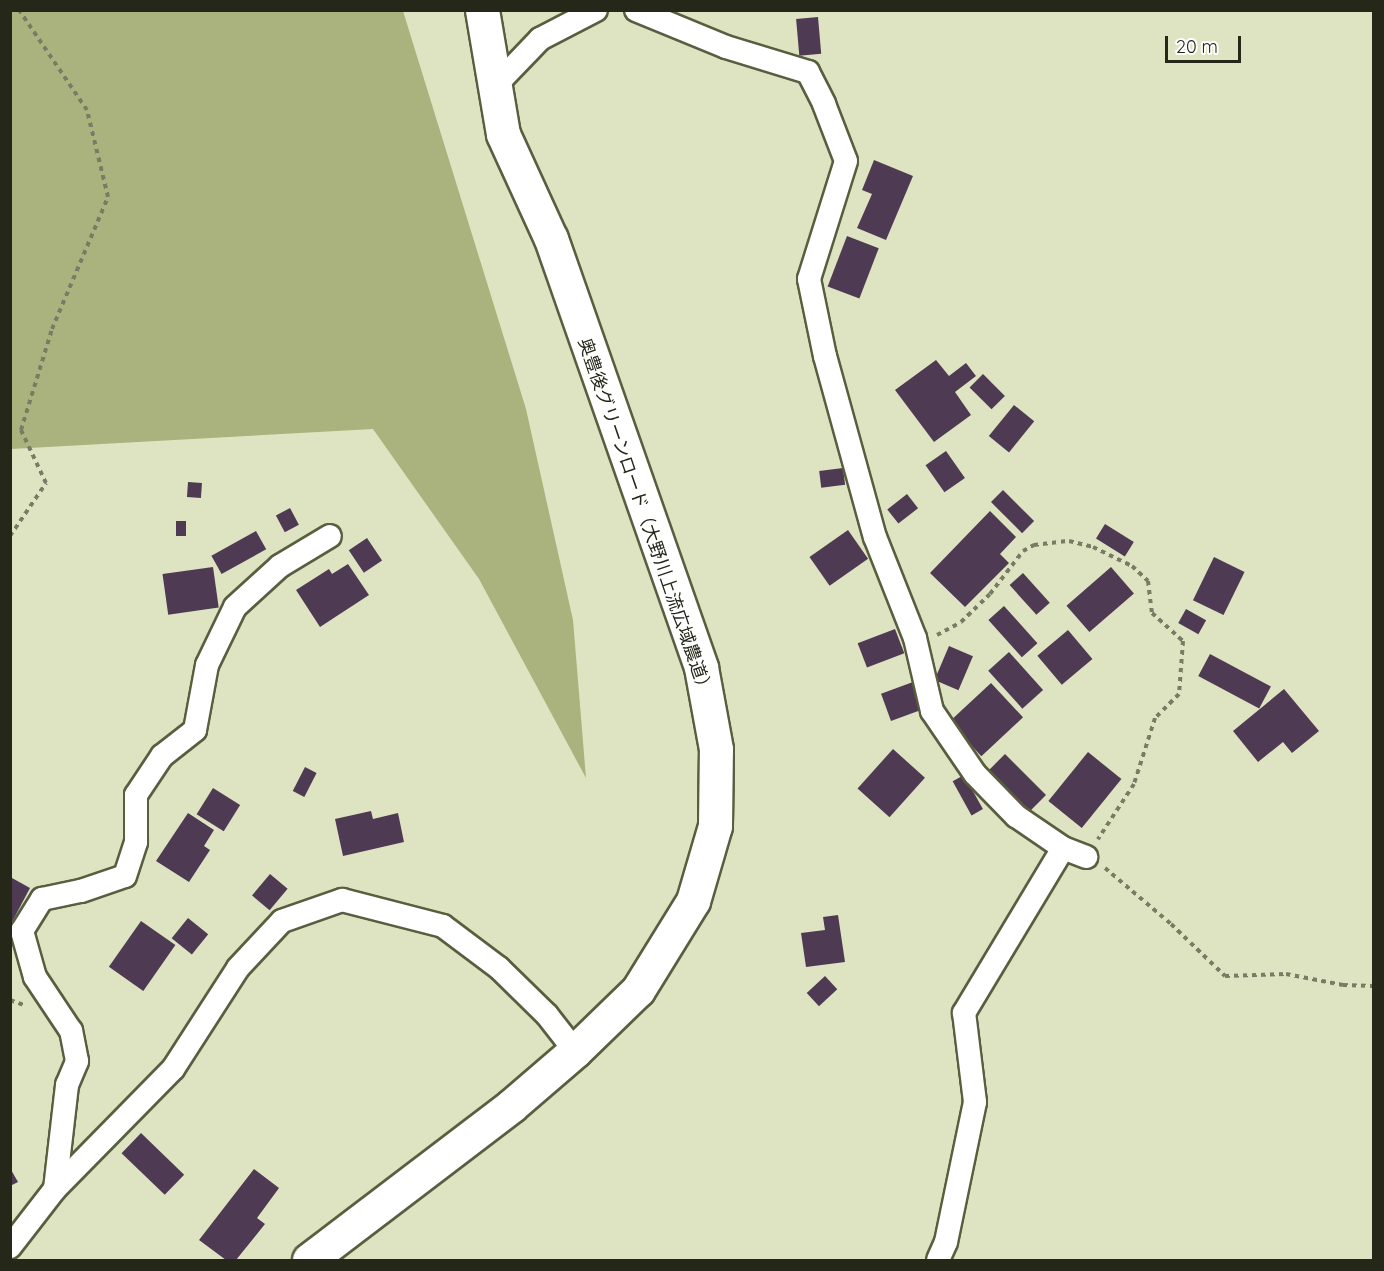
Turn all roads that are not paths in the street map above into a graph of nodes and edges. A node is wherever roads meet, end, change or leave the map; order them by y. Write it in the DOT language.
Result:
graph roads {
  1 [pos="482,10"];
  2 [pos="596,10"];
  3 [pos="636,10"];
  4 [pos="495,86"];
  5 [pos="330,536"];
  6 [pos="1063,848"];
  7 [pos="1086,857"];
  8 [pos="575,1051"];
  9 [pos="55,1189"];
  10 [pos="10,1247"];
  11 [pos="309,1260"];
  12 [pos="938,1260"];
  1 -- 4 [label="street, 奥豊後グリーンロード（大野川上流広域農道）"];
  2 -- 4 [label="street"];
  3 -- 6 [label="street"];
  4 -- 8 [label="street, 奥豊後グリーンロード（大野川上流広域農道）"];
  5 -- 9 [label="street"];
  6 -- 7 [label="street"];
  6 -- 12 [label="street"];
  8 -- 9 [label="street"];
  8 -- 11 [label="street, 奥豊後グリーンロード（大野川上流広域農道）"];
  9 -- 10 [label="street"];
}
